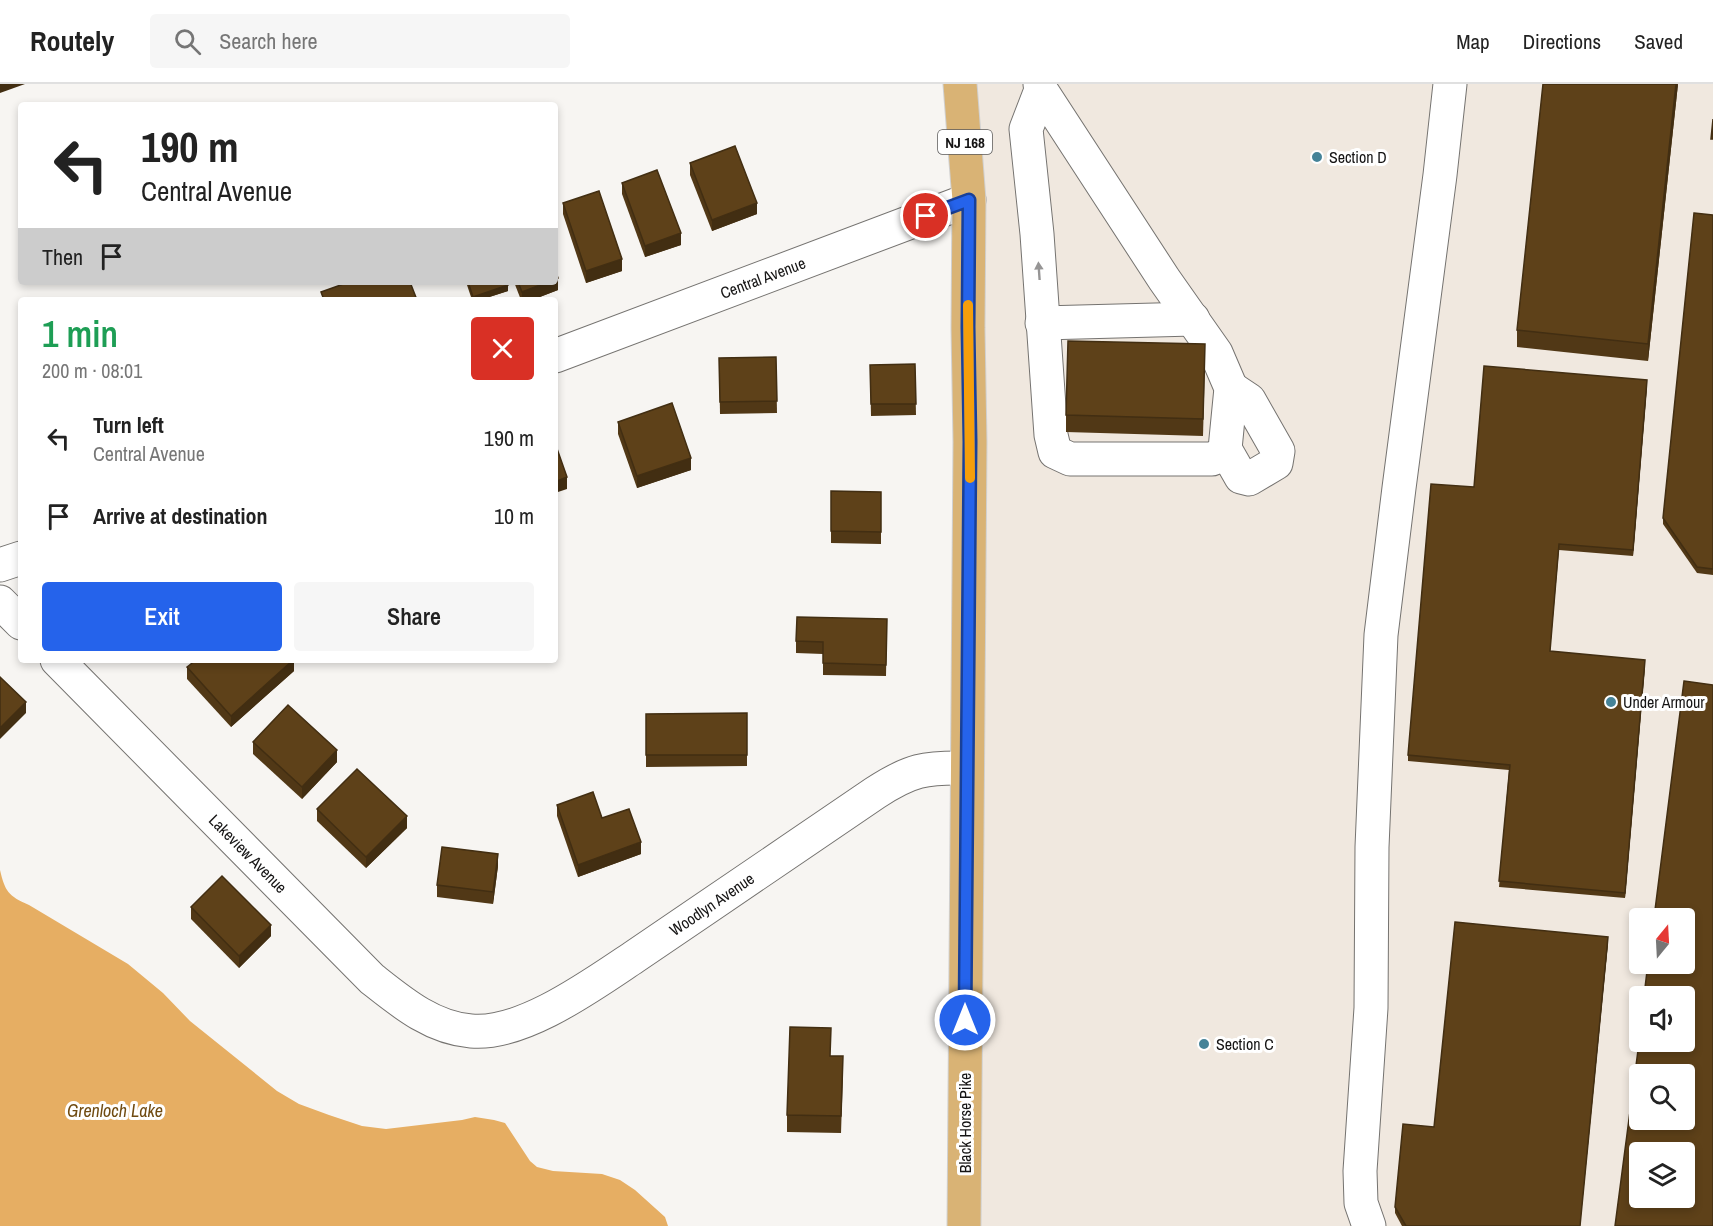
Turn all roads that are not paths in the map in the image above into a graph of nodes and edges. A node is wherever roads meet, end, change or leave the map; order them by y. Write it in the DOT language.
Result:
graph roads {
  1 [pos="960,84"];
  2 [pos="1450,84"];
  3 [pos="1040,87"];
  4 [pos="969,200"];
  5 [pos="1193,319"];
  6 [pos="1043,326"];
  7 [pos="558,355"];
  8 [pos="1231,388"];
  9 [pos="1225,449"];
  10 [pos="18,559"];
  11 [pos="0,566"];
  12 [pos="0,602"];
  13 [pos="18,621"];
  14 [pos="60,663"];
  15 [pos="967,768"];
  16 [pos="452,1027"];
  17 [pos="964,1226"];
  18 [pos="1369,1226"];
  1 -- 4 [label="main road, Black Horse Pike / NJ 168"];
  2 -- 18 [label="street"];
  3 -- 5 [label="street"];
  6 -- 3 [label="street, one-way"];
  4 -- 7 [label="street, Central Avenue"];
  4 -- 15 [label="main road, Black Horse Pike / NJ 168"];
  5 -- 6 [label="street"];
  5 -- 8 [label="street"];
  6 -- 9 [label="street"];
  8 -- 9 [label="street"];
  8 -- 9 [label="street"];
  10 -- 11 [label="street"];
  12 -- 13 [label="street"];
  14 -- 16 [label="street, Lakeview Avenue"];
  15 -- 16 [label="street, Woodlyn Avenue"];
  15 -- 17 [label="main road, Black Horse Pike / NJ 168"];
}
